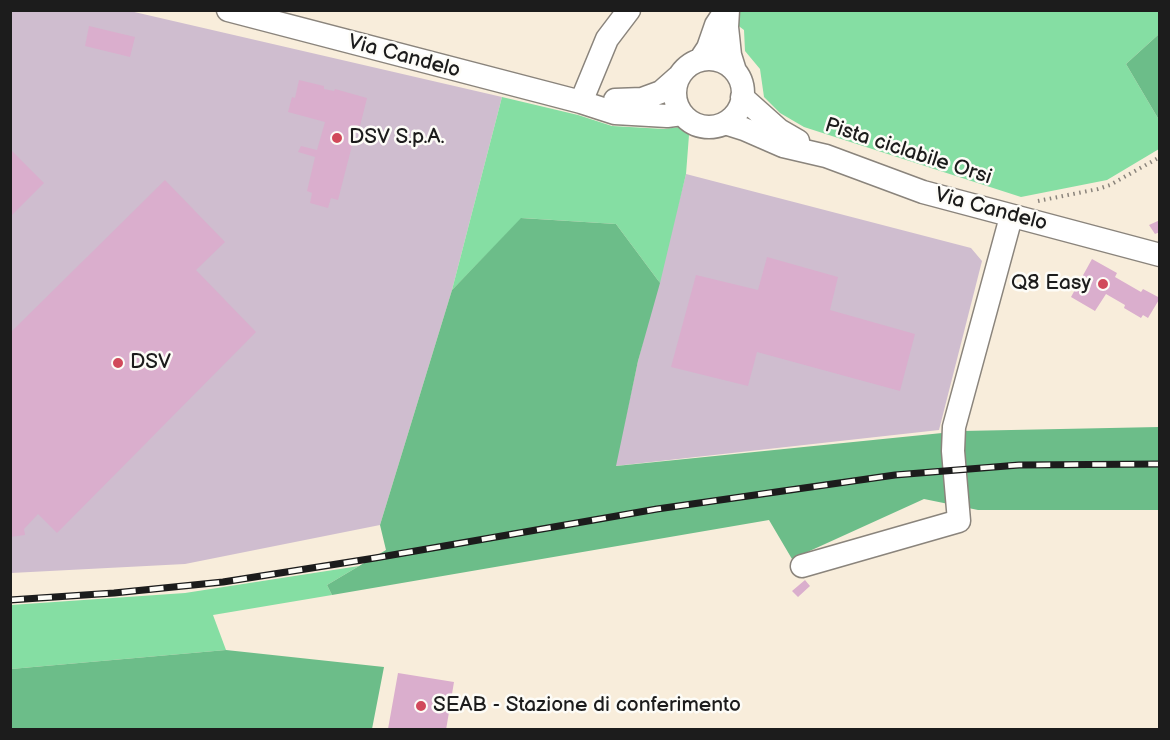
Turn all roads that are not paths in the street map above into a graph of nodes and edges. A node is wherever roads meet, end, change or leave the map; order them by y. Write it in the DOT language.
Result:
graph roads {
  1 [pos="228,10"];
  2 [pos="629,10"];
  3 [pos="727,10"];
  4 [pos="700,60"];
  5 [pos="735,71"];
  6 [pos="678,77"];
  7 [pos="742,98"];
  8 [pos="581,102"];
  9 [pos="682,114"];
  10 [pos="725,123"];
  11 [pos="826,156"];
  12 [pos="1011,217"];
  13 [pos="1160,255"];
  14 [pos="802,566"];
  1 -- 8 [label="street, Via Candelo"];
  2 -- 8 [label="street"];
  3 -- 4 [label="street"];
  3 -- 5 [label="street"];
  4 -- 5 [label="street"];
  4 -- 6 [label="street"];
  5 -- 7 [label="street"];
  6 -- 8 [label="street, Via Candelo"];
  6 -- 9 [label="street"];
  7 -- 10 [label="street"];
  7 -- 11 [label="street, Via Candelo"];
  8 -- 9 [label="street, Via Candelo"];
  9 -- 10 [label="street"];
  10 -- 11 [label="street, Via Candelo"];
  11 -- 12 [label="street, Via Candelo"];
  12 -- 13 [label="street, Via Candelo"];
  12 -- 14 [label="street"];
}
